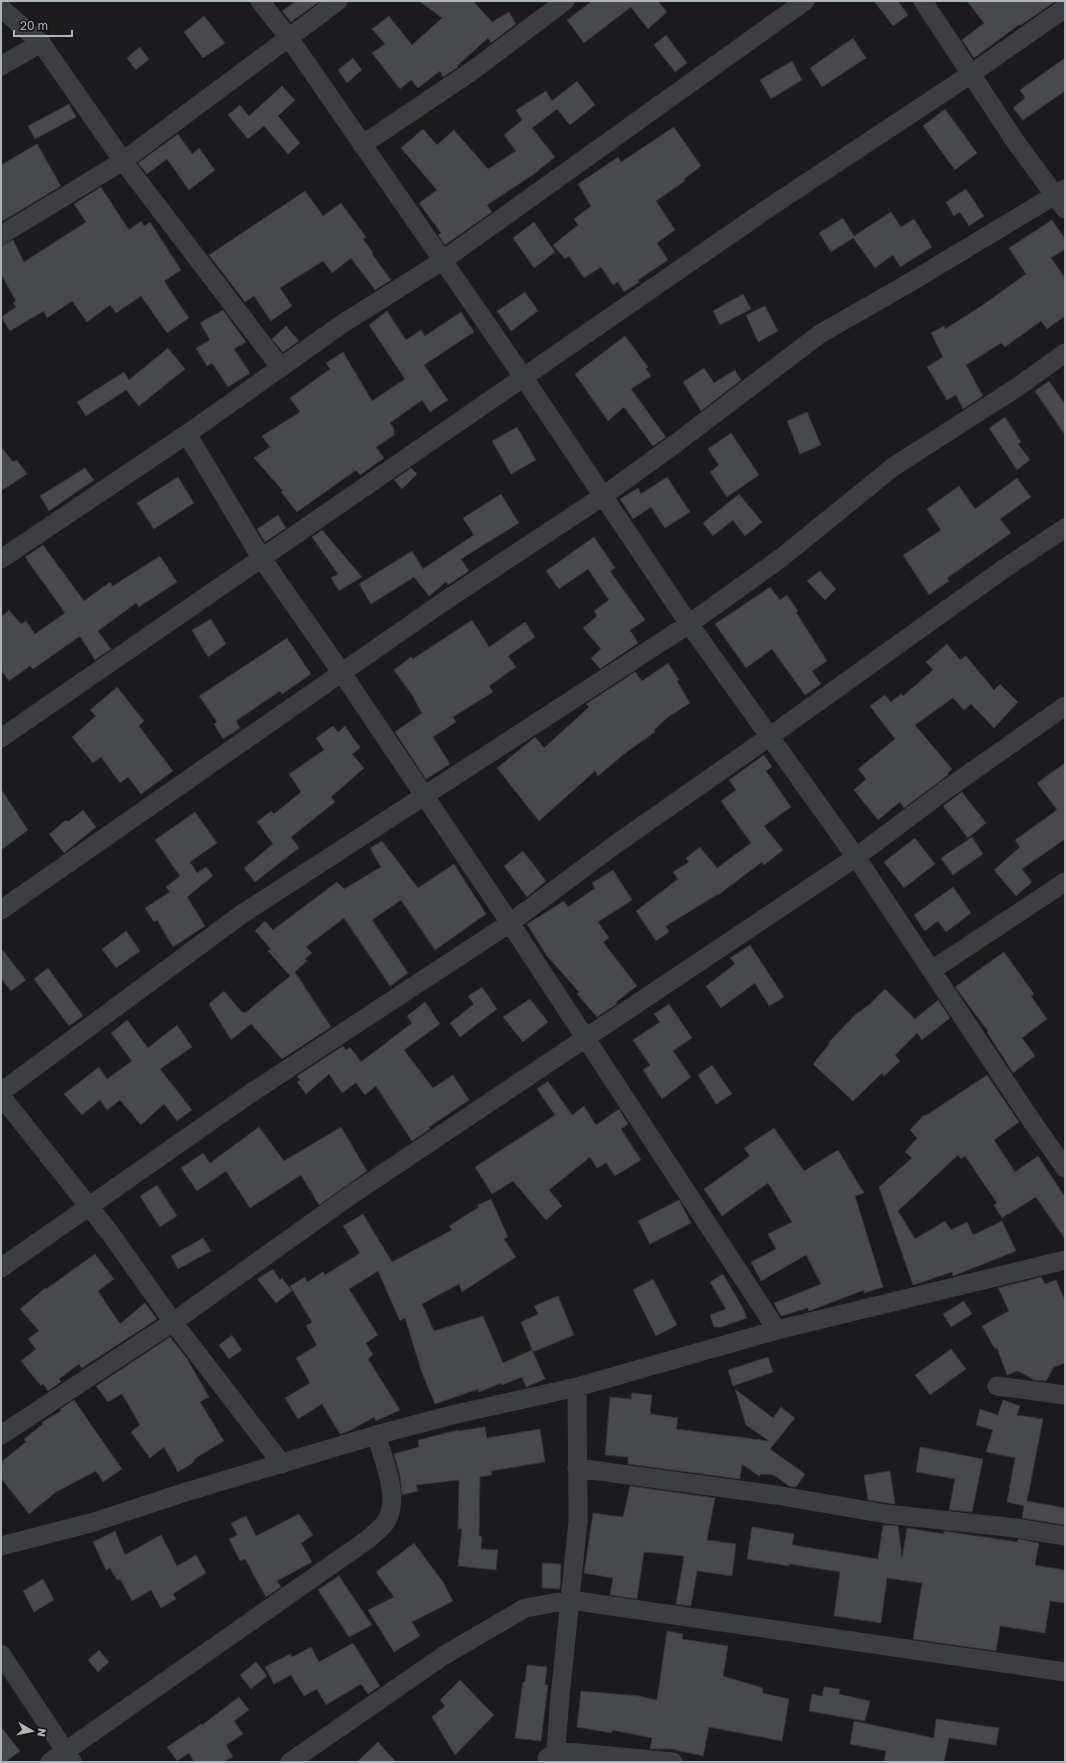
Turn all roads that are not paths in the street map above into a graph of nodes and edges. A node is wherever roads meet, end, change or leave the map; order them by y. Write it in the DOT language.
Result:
graph roads {
  1 [pos="260,1"];
  2 [pos="338,1"];
  3 [pos="565,1"];
  4 [pos="805,1"];
  5 [pos="923,1"];
  6 [pos="1,8"];
  7 [pos="1065,8"];
  8 [pos="289,38"];
  9 [pos="41,43"];
  10 [pos="1,66"];
  11 [pos="971,74"];
  12 [pos="362,146"];
  13 [pos="122,161"];
  14 [pos="1062,198"];
  15 [pos="1,234"];
  16 [pos="442,261"];
  17 [pos="1065,353"];
  18 [pos="281,368"];
  19 [pos="524,378"];
  20 [pos="187,434"];
  21 [pos="603,496"];
  22 [pos="1065,528"];
  23 [pos="1,559"];
  24 [pos="262,560"];
  25 [pos="689,624"];
  26 [pos="342,673"];
  27 [pos="1065,706"];
  28 [pos="769,737"];
  29 [pos="1,738"];
  30 [pos="424,795"];
  31 [pos="856,857"];
  32 [pos="1065,882"];
  33 [pos="1,910"];
  34 [pos="510,923"];
  35 [pos="932,970"];
  36 [pos="586,1037"];
  37 [pos="1,1092"];
  38 [pos="1,1096"];
  39 [pos="1065,1168"];
  40 [pos="89,1206"];
  41 [pos="1065,1260"];
  42 [pos="1,1268"];
  43 [pos="173,1322"];
  44 [pos="777,1330"];
  45 [pos="997,1386"];
  46 [pos="577,1387"];
  47 [pos="1065,1395"];
  48 [pos="1,1435"];
  49 [pos="376,1435"];
  50 [pos="282,1464"];
  51 [pos="577,1468"];
  52 [pos="1065,1536"];
  53 [pos="1,1546"];
  54 [pos="570,1600"];
  55 [pos="1,1654"];
  56 [pos="1065,1672"];
  57 [pos="551,1758"];
  58 [pos="63,1759"];
  59 [pos="290,1762"];
  60 [pos="672,1762"];
  1 -- 8 [label="street"];
  2 -- 8 [label="street"];
  3 -- 12 [label="street"];
  4 -- 16 [label="street"];
  5 -- 11 [label="street"];
  6 -- 9 [label="street"];
  7 -- 11 [label="street"];
  8 -- 12 [label="street"];
  8 -- 13 [label="street"];
  9 -- 10 [label="street"];
  9 -- 13 [label="street"];
  11 -- 14 [label="street"];
  11 -- 19 [label="street"];
  12 -- 16 [label="street"];
  13 -- 15 [label="street"];
  13 -- 18 [label="street"];
  14 -- 21 [label="street"];
  16 -- 18 [label="street"];
  16 -- 19 [label="street"];
  17 -- 25 [label="street"];
  18 -- 20 [label="street"];
  19 -- 21 [label="street"];
  19 -- 24 [label="street"];
  20 -- 23 [label="street"];
  20 -- 24 [label="street"];
  21 -- 25 [label="street"];
  21 -- 26 [label="street"];
  22 -- 28 [label="street"];
  24 -- 26 [label="street"];
  24 -- 29 [label="street"];
  25 -- 28 [label="street"];
  25 -- 30 [label="street"];
  26 -- 30 [label="street"];
  26 -- 33 [label="street"];
  27 -- 31 [label="street"];
  28 -- 31 [label="street"];
  28 -- 34 [label="street"];
  30 -- 34 [label="street"];
  30 -- 37 [label="street"];
  31 -- 35 [label="street"];
  31 -- 36 [label="street"];
  32 -- 35 [label="street"];
  34 -- 36 [label="street"];
  34 -- 40 [label="street"];
  35 -- 39 [label="street"];
  36 -- 43 [label="street"];
  36 -- 44 [label="street"];
  38 -- 40 [label="street"];
  40 -- 42 [label="street"];
  40 -- 43 [label="street"];
  41 -- 44 [label="street"];
  43 -- 48 [label="street"];
  43 -- 50 [label="street"];
  44 -- 46 [label="street"];
  45 -- 47 [label="street"];
  46 -- 49 [label="street"];
  46 -- 51 [label="street"];
  49 -- 50 [label="street"];
  49 -- 58 [label="street"];
  50 -- 53 [label="street"];
  51 -- 52 [label="street"];
  51 -- 54 [label="street"];
  54 -- 56 [label="street"];
  54 -- 57 [label="street"];
  54 -- 59 [label="street"];
  55 -- 58 [label="street"];
  57 -- 60 [label="street"];
}
